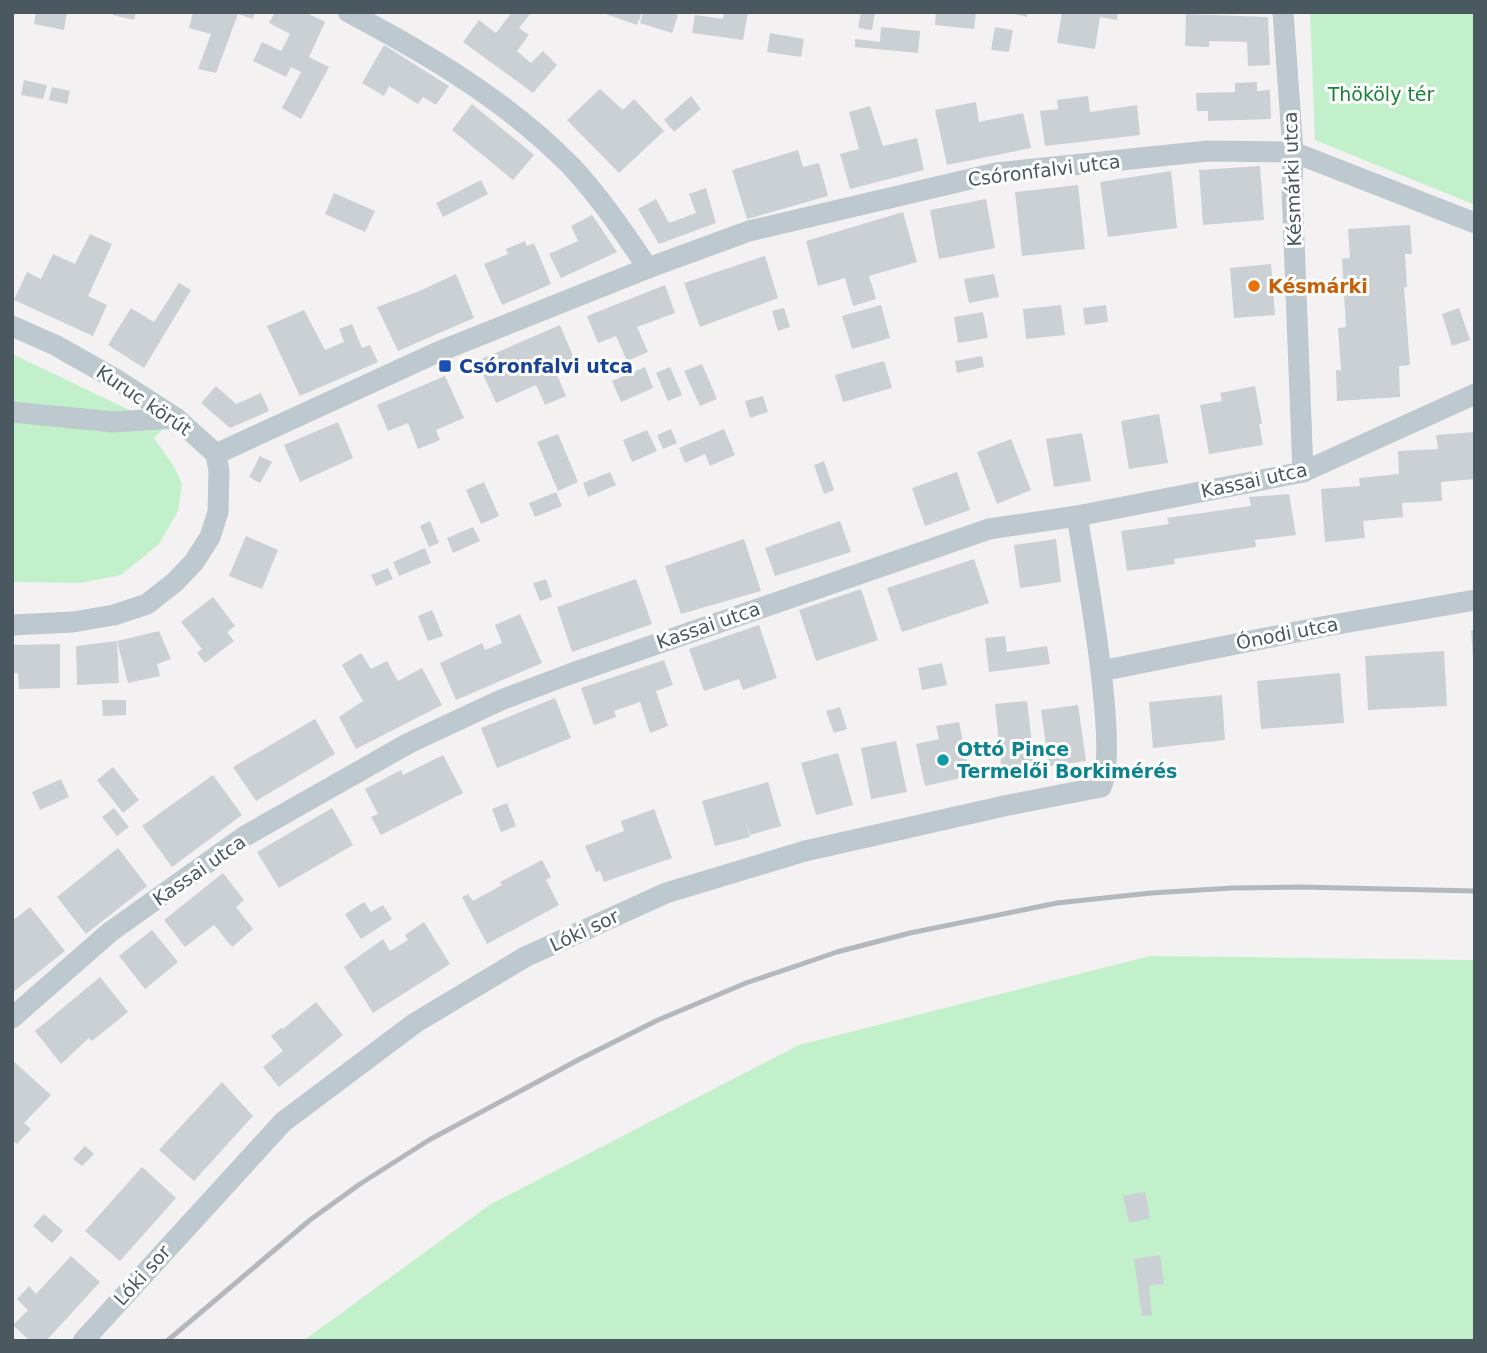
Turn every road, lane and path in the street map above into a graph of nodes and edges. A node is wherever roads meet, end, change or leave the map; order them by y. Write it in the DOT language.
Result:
graph roads {
  1 [pos="348,12"];
  2 [pos="1283,12"];
  3 [pos="1293,152"];
  4 [pos="1475,223"];
  5 [pos="648,268"];
  6 [pos="12,326"];
  7 [pos="1475,394"];
  8 [pos="12,412"];
  9 [pos="176,418"];
  10 [pos="216,454"];
  11 [pos="1303,472"];
  12 [pos="1077,516"];
  13 [pos="1475,600"];
  14 [pos="12,625"];
  15 [pos="1101,671"];
  16 [pos="12,1018"];
  17 [pos="83,1341"];
  1 -- 5 [label="street"];
  2 -- 3 [label="street, Késmárki utca"];
  3 -- 4 [label="street"];
  3 -- 5 [label="street, Csóronfalvi utca"];
  3 -- 11 [label="street, Késmárki utca"];
  5 -- 10 [label="street, Csóronfalvi utca"];
  6 -- 9 [label="street, Kuruc körút"];
  7 -- 11 [label="street, Kassai utca"];
  8 -- 9 [label="street"];
  9 -- 10 [label="street, Kuruc körút"];
  10 -- 14 [label="street"];
  11 -- 12 [label="street, Kassai utca"];
  12 -- 15 [label="street"];
  12 -- 16 [label="street, Kassai utca"];
  13 -- 15 [label="street, Ónodi utca"];
  15 -- 17 [label="street, Lóki sor"];
}
